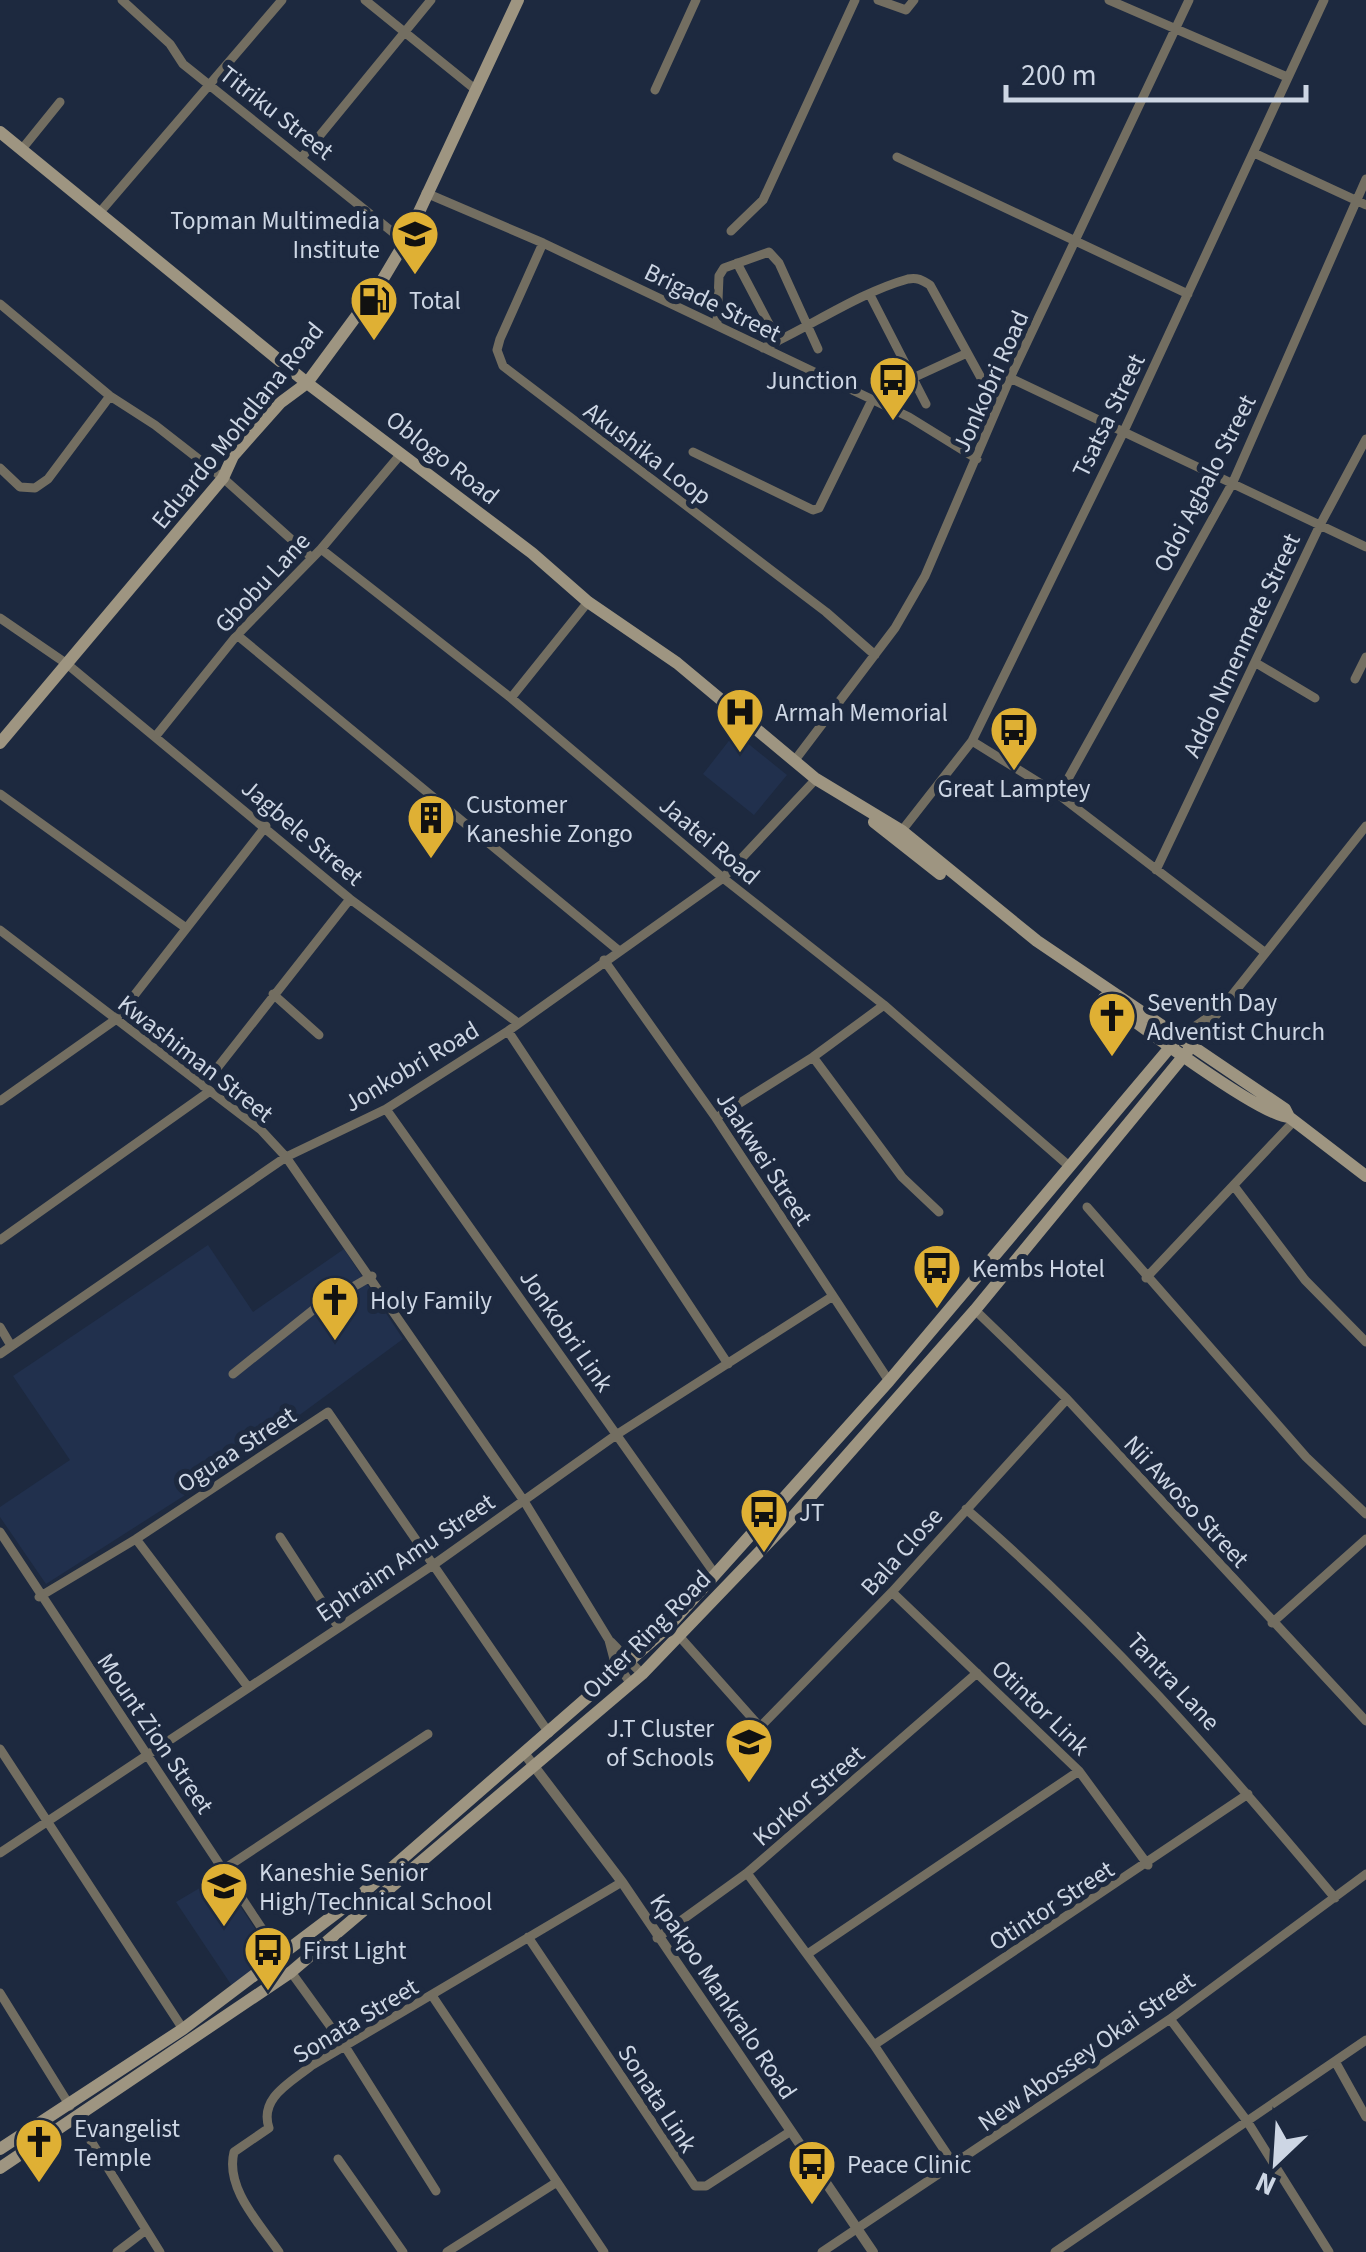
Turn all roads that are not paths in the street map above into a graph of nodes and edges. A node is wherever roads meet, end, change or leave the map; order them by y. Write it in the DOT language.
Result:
graph roads {
  1 [pos="122,0"];
  2 [pos="282,0"];
  3 [pos="365,0"];
  4 [pos="431,0"];
  5 [pos="518,0"];
  6 [pos="696,0"];
  7 [pos="855,0"];
  8 [pos="878,0"];
  9 [pos="914,0"];
  10 [pos="1109,0"];
  11 [pos="1189,0"];
  12 [pos="1324,0"];
  13 [pos="135,4"];
  14 [pos="1174,30"];
  15 [pos="404,33"];
  16 [pos="1287,78"];
  17 [pos="210,84"];
  18 [pos="476,90"];
  19 [pos="655,90"];
  20 [pos="60,102"];
  21 [pos="0,132"];
  22 [pos="22,149"];
  23 [pos="1254,154"];
  24 [pos="302,156"];
  25 [pos="897,157"];
  26 [pos="1366,178"];
  27 [pos="426,193"];
  28 [pos="1361,202"];
  29 [pos="101,211"];
  30 [pos="731,230"];
  31 [pos="1076,240"];
  32 [pos="405,242"];
  33 [pos="543,243"];
  34 [pos="737,263"];
  35 [pos="1188,294"];
  36 [pos="870,295"];
  37 [pos="0,304"];
  38 [pos="717,325"];
  39 [pos="810,328"];
  40 [pos="778,342"];
  41 [pos="763,348"];
  42 [pos="818,349"];
  43 [pos="966,354"];
  44 [pos="915,377"];
  45 [pos="1010,378"];
  46 [pos="307,382"];
  47 [pos="110,396"];
  48 [pos="872,400"];
  49 [pos="926,404"];
  50 [pos="997,407"];
  51 [pos="1124,432"];
  52 [pos="1366,439"];
  53 [pos="693,452"];
  54 [pos="400,455"];
  55 [pos="976,459"];
  56 [pos="0,468"];
  57 [pos="223,478"];
  58 [pos="1233,482"];
  59 [pos="1320,524"];
  60 [pos="1366,547"];
  61 [pos="321,549"];
  62 [pos="311,556"];
  63 [pos="588,602"];
  64 [pos="0,618"];
  65 [pos="236,635"];
  66 [pos="875,655"];
  67 [pos="1366,656"];
  68 [pos="1256,662"];
  69 [pos="67,664"];
  70 [pos="1355,679"];
  71 [pos="511,698"];
  72 [pos="1316,698"];
  73 [pos="155,737"];
  74 [pos="972,741"];
  75 [pos="0,744"];
  76 [pos="796,760"];
  77 [pos="816,778"];
  78 [pos="0,794"];
  79 [pos="1059,795"];
  80 [pos="266,826"];
  81 [pos="1366,826"];
  82 [pos="898,836"];
  83 [pos="1156,870"];
  84 [pos="723,878"];
  85 [pos="350,899"];
  86 [pos="186,928"];
  87 [pos="0,930"];
  88 [pos="618,950"];
  89 [pos="1263,951"];
  90 [pos="604,960"];
  91 [pos="273,994"];
  92 [pos="884,1005"];
  93 [pos="1213,1014"];
  94 [pos="114,1020"];
  95 [pos="518,1024"];
  96 [pos="508,1031"];
  97 [pos="318,1034"];
  98 [pos="1173,1042"];
  99 [pos="1188,1052"];
  100 [pos="813,1057"];
  101 [pos="206,1089"];
  102 [pos="0,1100"];
  103 [pos="386,1109"];
  104 [pos="716,1118"];
  105 [pos="1291,1119"];
  106 [pos="286,1157"];
  107 [pos="1069,1166"];
  108 [pos="1366,1176"];
  109 [pos="1234,1186"];
  110 [pos="1086,1207"];
  111 [pos="939,1212"];
  112 [pos="0,1240"];
  113 [pos="372,1276"];
  114 [pos="1146,1278"];
  115 [pos="833,1296"];
  116 [pos="975,1310"];
  117 [pos="0,1327"];
  118 [pos="1366,1342"];
  119 [pos="10,1344"];
  120 [pos="0,1354"];
  121 [pos="728,1364"];
  122 [pos="233,1374"];
  123 [pos="888,1381"];
  124 [pos="1067,1399"];
  125 [pos="616,1435"];
  126 [pos="524,1501"];
  127 [pos="966,1508"];
  128 [pos="1366,1514"];
  129 [pos="0,1532"];
  130 [pos="280,1537"];
  131 [pos="136,1539"];
  132 [pos="1366,1540"];
  133 [pos="436,1563"];
  134 [pos="715,1574"];
  135 [pos="892,1592"];
  136 [pos="39,1597"];
  137 [pos="1272,1623"];
  138 [pos="338,1625"];
  139 [pos="680,1636"];
  140 [pos="626,1665"];
  141 [pos="977,1673"];
  142 [pos="642,1674"];
  143 [pos="630,1684"];
  144 [pos="248,1687"];
  145 [pos="1362,1708"];
  146 [pos="1366,1721"];
  147 [pos="550,1733"];
  148 [pos="428,1734"];
  149 [pos="0,1749"];
  150 [pos="524,1753"];
  151 [pos="146,1754"];
  152 [pos="536,1767"];
  153 [pos="1079,1771"];
  154 [pos="1248,1794"];
  155 [pos="48,1820"];
  156 [pos="0,1853"];
  157 [pos="1148,1865"];
  158 [pos="224,1869"];
  159 [pos="748,1872"];
  160 [pos="1366,1874"];
  161 [pos="622,1882"];
  162 [pos="1334,1898"];
  163 [pos="528,1937"];
  164 [pos="657,1938"];
  165 [pos="809,1953"];
  166 [pos="280,1956"];
  167 [pos="291,1972"];
  168 [pos="0,1993"];
  169 [pos="433,1997"];
  170 [pos="1170,2019"];
  171 [pos="183,2029"];
  172 [pos="1366,2040"];
  173 [pos="874,2045"];
  174 [pos="346,2048"];
  175 [pos="1336,2063"];
  176 [pos="70,2106"];
  177 [pos="1366,2117"];
  178 [pos="78,2120"];
  179 [pos="1248,2120"];
  180 [pos="792,2131"];
  181 [pos="0,2149"];
  182 [pos="338,2159"];
  183 [pos="955,2166"];
  184 [pos="0,2168"];
  185 [pos="556,2182"];
  186 [pos="436,2191"];
  187 [pos="857,2227"];
  188 [pos="146,2230"];
  189 [pos="460,2249"];
  190 [pos="117,2252"];
  191 [pos="160,2252"];
  192 [pos="278,2252"];
  193 [pos="402,2252"];
  194 [pos="447,2252"];
  195 [pos="604,2252"];
  196 [pos="822,2252"];
  197 [pos="873,2252"];
  198 [pos="1054,2252"];
  199 [pos="1329,2252"];
  1 -- 13 [label="street, Titriku Street"];
  2 -- 17 [label="street"];
  3 -- 15 [label="street"];
  4 -- 15 [label="street"];
  5 -- 18 [label="main road, Eduardo Mohdlana Road"];
  6 -- 19 [label="street"];
  7 -- 30 [label="street"];
  8 -- 9 [label="street"];
  10 -- 14 [label="street"];
  11 -- 14 [label="street, Jonkobri Road"];
  12 -- 16 [label="street, Tsatsa Street"];
  13 -- 17 [label="street, Titriku Street"];
  14 -- 16 [label="street"];
  14 -- 31 [label="street, Jonkobri Road"];
  15 -- 18 [label="street"];
  15 -- 24 [label="street"];
  16 -- 23 [label="street, Tsatsa Street"];
  17 -- 24 [label="street, Titriku Street"];
  17 -- 29 [label="street"];
  18 -- 27 [label="main road, Eduardo Mohdlana Road"];
  20 -- 22 [label="street"];
  21 -- 22 [label="main road, Oblogo Road"];
  22 -- 29 [label="main road, Oblogo Road"];
  23 -- 28 [label="street"];
  23 -- 35 [label="street, Tsatsa Street"];
  24 -- 32 [label="street, Titriku Street"];
  25 -- 31 [label="street"];
  26 -- 28 [label="street, Odoi Agbalo Street"];
  27 -- 32 [label="main road, Eduardo Mohdlana Road"];
  27 -- 33 [label="street, Brigade Street"];
  28 -- 58 [label="street, Odoi Agbalo Street"];
  29 -- 46 [label="main road, Oblogo Road"];
  31 -- 35 [label="street"];
  31 -- 45 [label="street, Jonkobri Road"];
  32 -- 46 [label="main road, Eduardo Mohdlana Road"];
  33 -- 38 [label="street, Brigade Street"];
  33 -- 66 [label="street, Akushika Loop"];
  34 -- 38 [label="street"];
  34 -- 39 [label="street"];
  34 -- 40 [label="street"];
  35 -- 51 [label="street, Tsatsa Street"];
  36 -- 39 [label="street"];
  36 -- 43 [label="street"];
  36 -- 44 [label="street"];
  37 -- 47 [label="street"];
  38 -- 41 [label="street, Brigade Street"];
  39 -- 40 [label="street"];
  39 -- 42 [label="street"];
  40 -- 41 [label="street"];
  41 -- 48 [label="street, Brigade Street"];
  43 -- 44 [label="street"];
  43 -- 50 [label="street"];
  44 -- 49 [label="street"];
  45 -- 50 [label="street, Jonkobri Road"];
  45 -- 51 [label="street"];
  46 -- 54 [label="main road, Oblogo Road"];
  46 -- 57 [label="main road, Eduardo Mohdlana Road"];
  47 -- 56 [label="street"];
  47 -- 57 [label="street"];
  48 -- 53 [label="street"];
  48 -- 55 [label="street, Brigade Street"];
  50 -- 55 [label="street, Jonkobri Road"];
  51 -- 58 [label="street"];
  51 -- 74 [label="street, Tsatsa Street"];
  52 -- 59 [label="street, Addo Nmenmete Street"];
  54 -- 61 [label="street, Gbobu Lane"];
  54 -- 63 [label="main road, Oblogo Road"];
  55 -- 66 [label="street, Jonkobri Road"];
  57 -- 62 [label="street"];
  57 -- 69 [label="main road, Eduardo Mohdlana Road"];
  58 -- 59 [label="street"];
  58 -- 79 [label="street, Odoi Agbalo Street"];
  59 -- 60 [label="street"];
  59 -- 68 [label="street, Addo Nmenmete Street"];
  61 -- 62 [label="street, Gbobu Lane"];
  61 -- 71 [label="street, Jaatei Road"];
  62 -- 65 [label="street, Gbobu Lane"];
  63 -- 71 [label="street"];
  63 -- 76 [label="main road, Oblogo Road"];
  64 -- 69 [label="street, Jagbele Street"];
  65 -- 73 [label="street, Gbobu Lane"];
  65 -- 88 [label="street"];
  66 -- 76 [label="street, Jonkobri Road"];
  67 -- 70 [label="street"];
  68 -- 72 [label="street"];
  68 -- 83 [label="street, Addo Nmenmete Street"];
  69 -- 73 [label="street, Jagbele Street"];
  69 -- 75 [label="main road, Eduardo Mohdlana Road"];
  71 -- 84 [label="street, Jaatei Road"];
  73 -- 80 [label="street, Jagbele Street"];
  74 -- 79 [label="street"];
  74 -- 82 [label="street, Tsatsa Street"];
  76 -- 77 [label="main road, Oblogo Road"];
  77 -- 82 [label="main road, Oblogo Road"];
  77 -- 84 [label="street, Jonkobri Road"];
  78 -- 86 [label="street"];
  79 -- 83 [label="street"];
  80 -- 85 [label="street, Jagbele Street"];
  80 -- 86 [label="street"];
  81 -- 89 [label="street, Outer Ring Road"];
  82 -- 98 [label="main road, Oblogo Road"];
  83 -- 89 [label="street"];
  84 -- 88 [label="street, Jonkobri Road"];
  84 -- 92 [label="street, Jaatei Road"];
  85 -- 91 [label="street"];
  85 -- 95 [label="street, Jagbele Street"];
  86 -- 94 [label="street"];
  87 -- 94 [label="street, Kwashiman Street"];
  88 -- 90 [label="street, Jonkobri Road"];
  89 -- 93 [label="street, Outer Ring Road"];
  90 -- 95 [label="street, Jonkobri Road"];
  90 -- 104 [label="street, Jaakwei Street"];
  91 -- 97 [label="street"];
  91 -- 101 [label="street"];
  92 -- 100 [label="street"];
  92 -- 107 [label="street, Jaatei Road"];
  93 -- 98 [label="street, Outer Ring Road"];
  93 -- 99 [label="street, Outer Ring Road"];
  94 -- 101 [label="street, Kwashiman Street"];
  94 -- 102 [label="street"];
  95 -- 96 [label="street, Jonkobri Road"];
  96 -- 103 [label="street, Jonkobri Road"];
  96 -- 121 [label="street"];
  98 -- 99 [label="main road, Oblogo Road"];
  98 -- 107 [label="main road, Outer Ring Road"];
  99 -- 105 [label="main road, Oblogo Road"];
  99 -- 116 [label="main road, Outer Ring Road"];
  100 -- 104 [label="street"];
  100 -- 111 [label="street"];
  101 -- 106 [label="street, Kwashiman Street"];
  101 -- 112 [label="street"];
  103 -- 106 [label="street, Jonkobri Road"];
  103 -- 125 [label="street, Jonkobri Link"];
  104 -- 115 [label="street, Jaakwei Street"];
  105 -- 108 [label="main road, Oblogo Road"];
  105 -- 109 [label="street"];
  106 -- 113 [label="street, Kwashiman Street"];
  106 -- 119 [label="street, Jonkobri Road"];
  107 -- 123 [label="main road, Outer Ring Road"];
  109 -- 114 [label="street"];
  109 -- 118 [label="street"];
  110 -- 114 [label="street"];
  113 -- 122 [label="street"];
  113 -- 126 [label="street, Kwashiman Street"];
  114 -- 128 [label="street"];
  115 -- 121 [label="street, Ephraim Amu Street"];
  115 -- 123 [label="street, Jaakwei Street"];
  116 -- 124 [label="street, Nii Awoso Street"];
  116 -- 139 [label="main road, Outer Ring Road"];
  117 -- 119 [label="street"];
  119 -- 120 [label="street, Jonkobri Road"];
  121 -- 125 [label="street, Ephraim Amu Street"];
  123 -- 134 [label="main road, Outer Ring Road"];
  124 -- 127 [label="street, Bala Close"];
  124 -- 137 [label="street, Nii Awoso Street"];
  125 -- 126 [label="street, Ephraim Amu Street"];
  125 -- 134 [label="street, Jonkobri Link"];
  126 -- 133 [label="street, Ephraim Amu Street"];
  126 -- 140 [label="street, Kwashiman Street"];
  127 -- 135 [label="street, Bala Close"];
  127 -- 154 [label="street, Tantra Lane"];
  129 -- 136 [label="street, Mount Zion Street"];
  130 -- 138 [label="street"];
  131 -- 133 [label="street, Oguaa Street"];
  131 -- 136 [label="street, Oguaa Street"];
  131 -- 144 [label="street"];
  132 -- 137 [label="street"];
  133 -- 138 [label="street, Ephraim Amu Street"];
  133 -- 147 [label="street, Oguaa Street"];
  134 -- 140 [label="main road, Outer Ring Road"];
  135 -- 139 [label="street, Bala Close"];
  135 -- 141 [label="street, Otintor Link"];
  136 -- 151 [label="street, Mount Zion Street"];
  137 -- 145 [label="street, Nii Awoso Street"];
  138 -- 144 [label="street, Ephraim Amu Street"];
  139 -- 142 [label="main road, Outer Ring Road"];
  140 -- 142 [label="street, Kwashiman Street"];
  140 -- 143 [label="street, Kwashiman Street"];
  140 -- 147 [label="main road, Outer Ring Road"];
  141 -- 153 [label="street, Otintor Link"];
  141 -- 159 [label="street, Korkor Street"];
  142 -- 143 [label="main road, Outer Ring Road"];
  143 -- 152 [label="main road, Outer Ring Road"];
  144 -- 151 [label="street, Ephraim Amu Street"];
  145 -- 146 [label="street, Nii Awoso Street"];
  147 -- 150 [label="main road, Outer Ring Road"];
  148 -- 158 [label="street"];
  149 -- 155 [label="street"];
  150 -- 152 [label="street, Kpakpo Mankralo Road"];
  150 -- 166 [label="main road, Outer Ring Road"];
  151 -- 155 [label="street, Ephraim Amu Street"];
  151 -- 158 [label="street, Mount Zion Street"];
  152 -- 161 [label="street, Kpakpo Mankralo Road"];
  152 -- 167 [label="main road, Outer Ring Road"];
  153 -- 157 [label="street, Otintor Link"];
  153 -- 165 [label="street"];
  154 -- 157 [label="street, Otintor Street"];
  154 -- 162 [label="street, Tantra Lane"];
  155 -- 156 [label="street, Ephraim Amu Street"];
  155 -- 171 [label="street"];
  157 -- 173 [label="street, Otintor Street"];
  158 -- 166 [label="street, Mount Zion Street"];
  159 -- 164 [label="street, Korkor Street"];
  159 -- 165 [label="street"];
  160 -- 162 [label="street, New Abossey Okai Street"];
  161 -- 163 [label="street, Sonata Street"];
  161 -- 164 [label="street, Kpakpo Mankralo Road"];
  162 -- 170 [label="street, New Abossey Okai Street"];
  163 -- 169 [label="street, Sonata Street"];
  163 -- 180 [label="street, Sonata Link"];
  164 -- 180 [label="street, Kpakpo Mankralo Road"];
  165 -- 173 [label="street"];
  166 -- 171 [label="main road, Outer Ring Road"];
  167 -- 174 [label="street"];
  167 -- 178 [label="main road, Outer Ring Road"];
  168 -- 176 [label="street"];
  169 -- 174 [label="street, Sonata Street"];
  169 -- 185 [label="street"];
  170 -- 179 [label="street"];
  170 -- 183 [label="street, New Abossey Okai Street"];
  171 -- 176 [label="main road, Outer Ring Road"];
  172 -- 175 [label="street"];
  173 -- 183 [label="street"];
  174 -- 186 [label="street"];
  174 -- 192 [label="street, Sonata Street"];
  175 -- 177 [label="street"];
  175 -- 179 [label="street"];
  176 -- 181 [label="main road, Outer Ring Road"];
  178 -- 184 [label="main road, Outer Ring Road"];
  178 -- 188 [label="street"];
  179 -- 198 [label="street"];
  179 -- 199 [label="street"];
  180 -- 187 [label="street, Kpakpo Mankralo Road"];
  182 -- 193 [label="street"];
  183 -- 187 [label="street, New Abossey Okai Street"];
  185 -- 189 [label="street"];
  185 -- 195 [label="street"];
  187 -- 196 [label="street, New Abossey Okai Street"];
  187 -- 197 [label="street, Kpakpo Mankralo Road"];
  188 -- 190 [label="street"];
  188 -- 191 [label="street"];
  189 -- 194 [label="street"];
}
